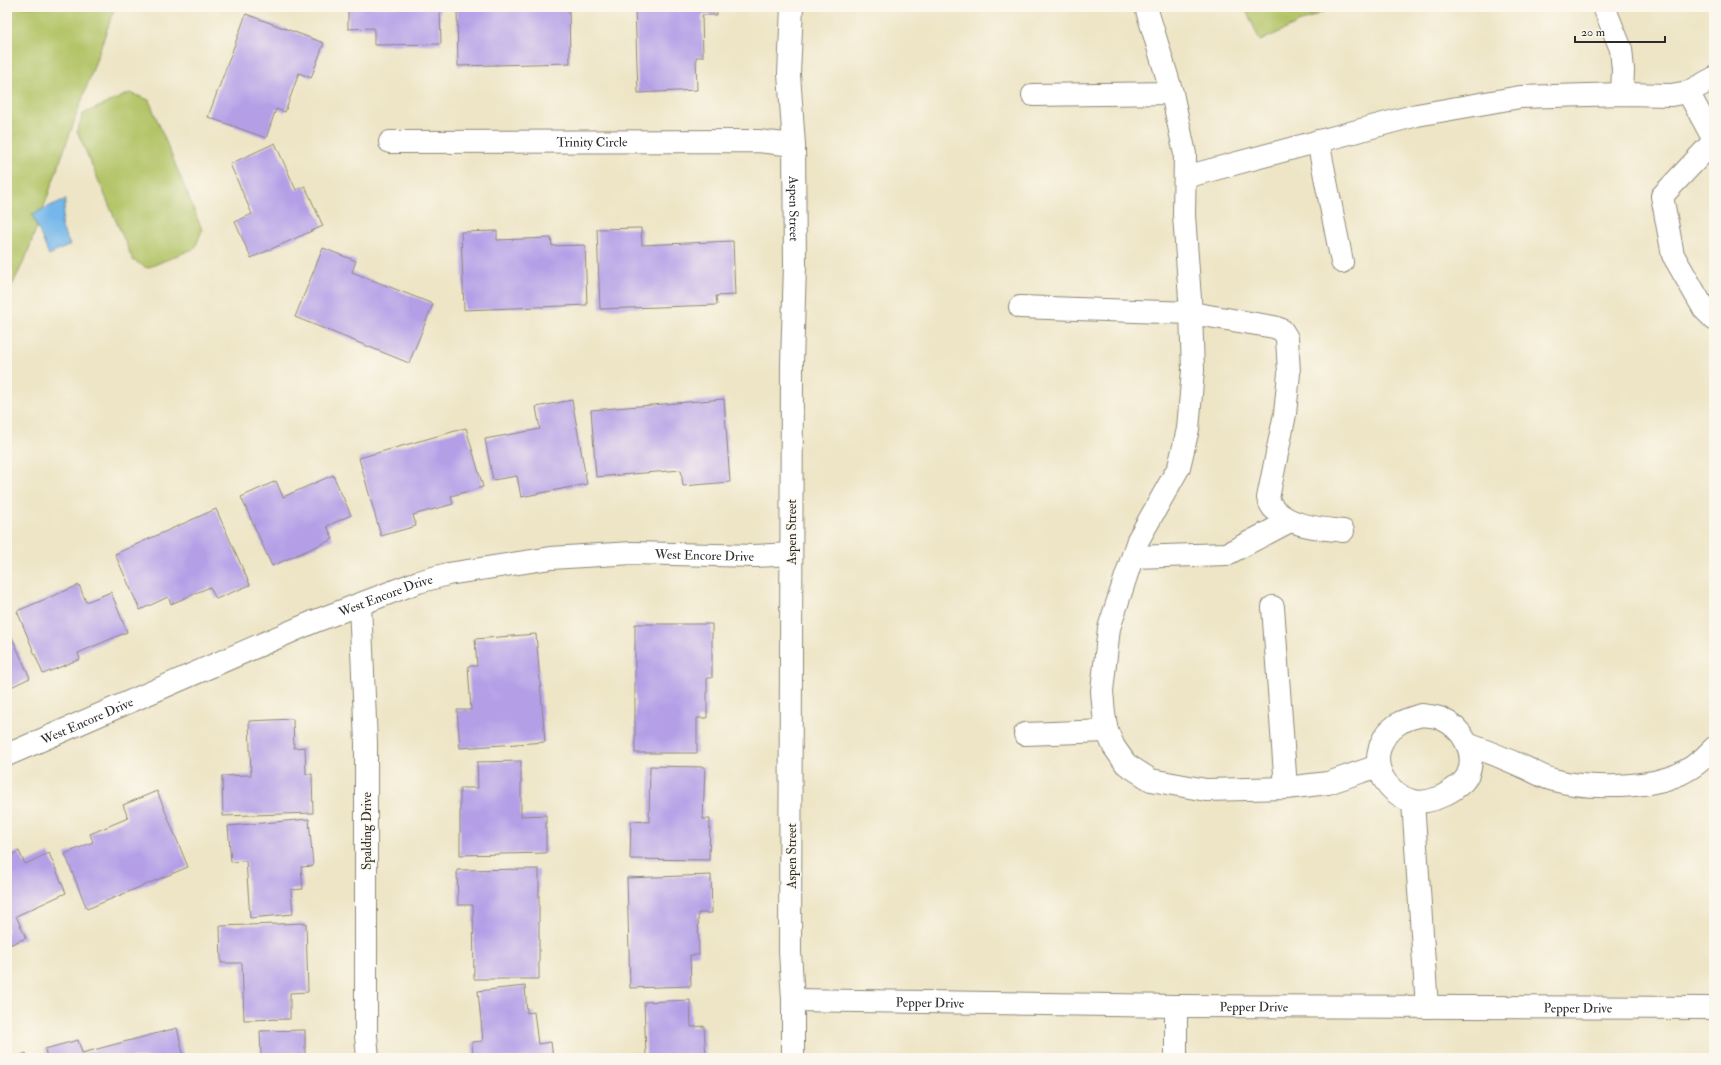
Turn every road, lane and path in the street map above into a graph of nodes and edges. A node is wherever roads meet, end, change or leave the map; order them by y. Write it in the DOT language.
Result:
graph roads {
  1 [pos="792,7"];
  2 [pos="1146,7"];
  3 [pos="1604,7"];
  4 [pos="1714,78"];
  5 [pos="1688,92"];
  6 [pos="1172,93"];
  7 [pos="1622,94"];
  8 [pos="1033,95"];
  9 [pos="1714,140"];
  10 [pos="1318,141"];
  11 [pos="390,142"];
  12 [pos="794,145"];
  13 [pos="1185,177"];
  14 [pos="1342,262"];
  15 [pos="1020,307"];
  16 [pos="1191,312"];
  17 [pos="1714,319"];
  18 [pos="1290,521"];
  19 [pos="1343,531"];
  20 [pos="791,554"];
  21 [pos="1133,557"];
  22 [pos="360,604"];
  23 [pos="1273,607"];
  24 [pos="1107,731"];
  25 [pos="1025,734"];
  26 [pos="1467,744"];
  27 [pos="1714,748"];
  28 [pos="7,755"];
  29 [pos="1378,766"];
  30 [pos="1286,788"];
  31 [pos="1413,802"];
  32 [pos="793,1000"];
  33 [pos="1176,1006"];
  34 [pos="1427,1007"];
  35 [pos="1714,1008"];
  36 [pos="368,1058"];
  37 [pos="793,1058"];
  38 [pos="1176,1058"];
  1 -- 12 [label="street, Aspen Street"];
  2 -- 6 [label="street"];
  3 -- 7 [label="street"];
  4 -- 5 [label="street"];
  5 -- 7 [label="street"];
  5 -- 9 [label="street"];
  6 -- 8 [label="street"];
  6 -- 13 [label="street"];
  7 -- 10 [label="street"];
  9 -- 17 [label="street"];
  10 -- 13 [label="street"];
  10 -- 14 [label="street"];
  11 -- 12 [label="street, Trinity Circle"];
  12 -- 20 [label="street, Aspen Street"];
  13 -- 16 [label="street"];
  15 -- 16 [label="street"];
  16 -- 18 [label="street"];
  16 -- 21 [label="street"];
  18 -- 19 [label="street"];
  18 -- 21 [label="street"];
  20 -- 22 [label="street, West Encore Drive"];
  20 -- 32 [label="street, Aspen Street"];
  21 -- 24 [label="street"];
  22 -- 28 [label="street, West Encore Drive"];
  22 -- 36 [label="street, Spalding Drive"];
  23 -- 30 [label="street"];
  24 -- 25 [label="street"];
  24 -- 30 [label="street"];
  26 -- 27 [label="street"];
  26 -- 29 [label="street"];
  26 -- 31 [label="street"];
  29 -- 30 [label="street"];
  29 -- 31 [label="street"];
  31 -- 34 [label="street"];
  32 -- 33 [label="street, Pepper Drive"];
  32 -- 37 [label="street, Aspen Street"];
  33 -- 34 [label="street, Pepper Drive"];
  33 -- 38 [label="street"];
  34 -- 35 [label="street, Pepper Drive"];
}
